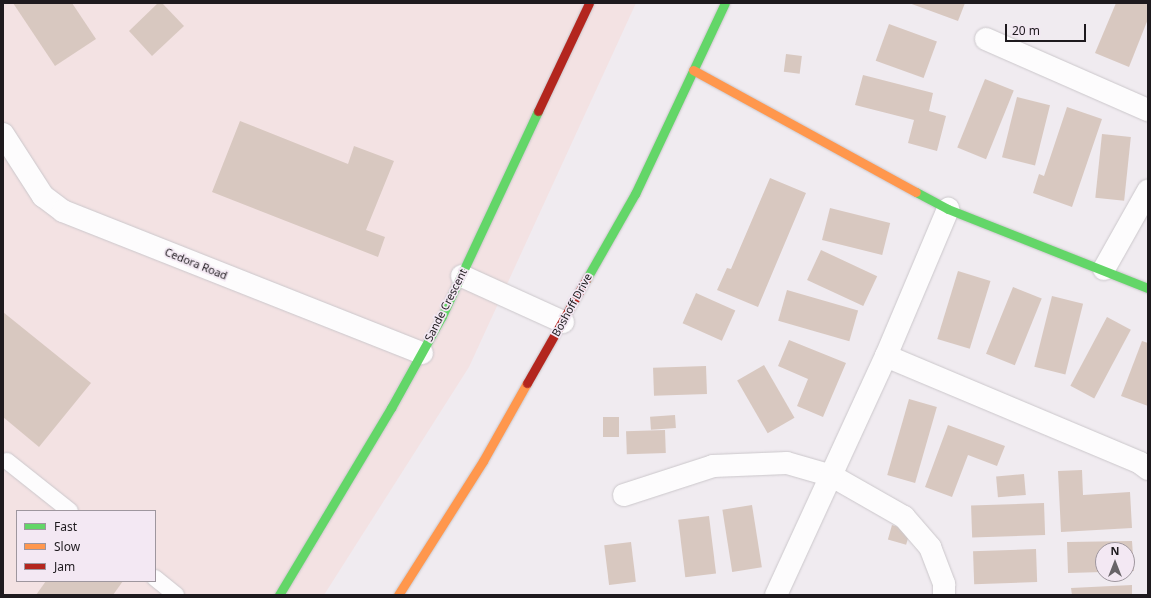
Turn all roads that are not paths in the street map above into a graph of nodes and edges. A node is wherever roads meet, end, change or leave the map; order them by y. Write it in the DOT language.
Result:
graph roads {
  1 [pos="590,3"];
  2 [pos="725,3"];
  3 [pos="986,39"];
  4 [pos="693,70"];
  5 [pos="1148,110"];
  6 [pos="3,134"];
  7 [pos="1148,191"];
  8 [pos="948,209"];
  9 [pos="1104,269"];
  10 [pos="462,276"];
  11 [pos="1148,288"];
  12 [pos="563,322"];
  13 [pos="422,353"];
  14 [pos="886,356"];
  15 [pos="7,461"];
  16 [pos="1148,470"];
  17 [pos="832,476"];
  18 [pos="624,495"];
  19 [pos="69,510"];
  20 [pos="156,579"];
  21 [pos="176,595"];
  22 [pos="279,595"];
  23 [pos="398,595"];
  24 [pos="776,595"];
  25 [pos="944,595"];
  1 -- 10 [label="street, Sande Crescent"];
  2 -- 4 [label="street, Boshoff Drive"];
  3 -- 5 [label="street"];
  4 -- 8 [label="street"];
  4 -- 12 [label="street, Boshoff Drive"];
  6 -- 13 [label="street, Cedora Road"];
  7 -- 9 [label="street"];
  8 -- 9 [label="street"];
  8 -- 14 [label="street"];
  9 -- 11 [label="street"];
  10 -- 12 [label="street"];
  10 -- 13 [label="street, Sande Crescent"];
  12 -- 23 [label="street, Boshoff Drive"];
  13 -- 22 [label="street, Sande Crescent"];
  14 -- 16 [label="street"];
  14 -- 17 [label="street"];
  15 -- 19 [label="lane"];
  17 -- 18 [label="street"];
  17 -- 24 [label="street"];
  17 -- 25 [label="street"];
  20 -- 21 [label="lane"];
}
